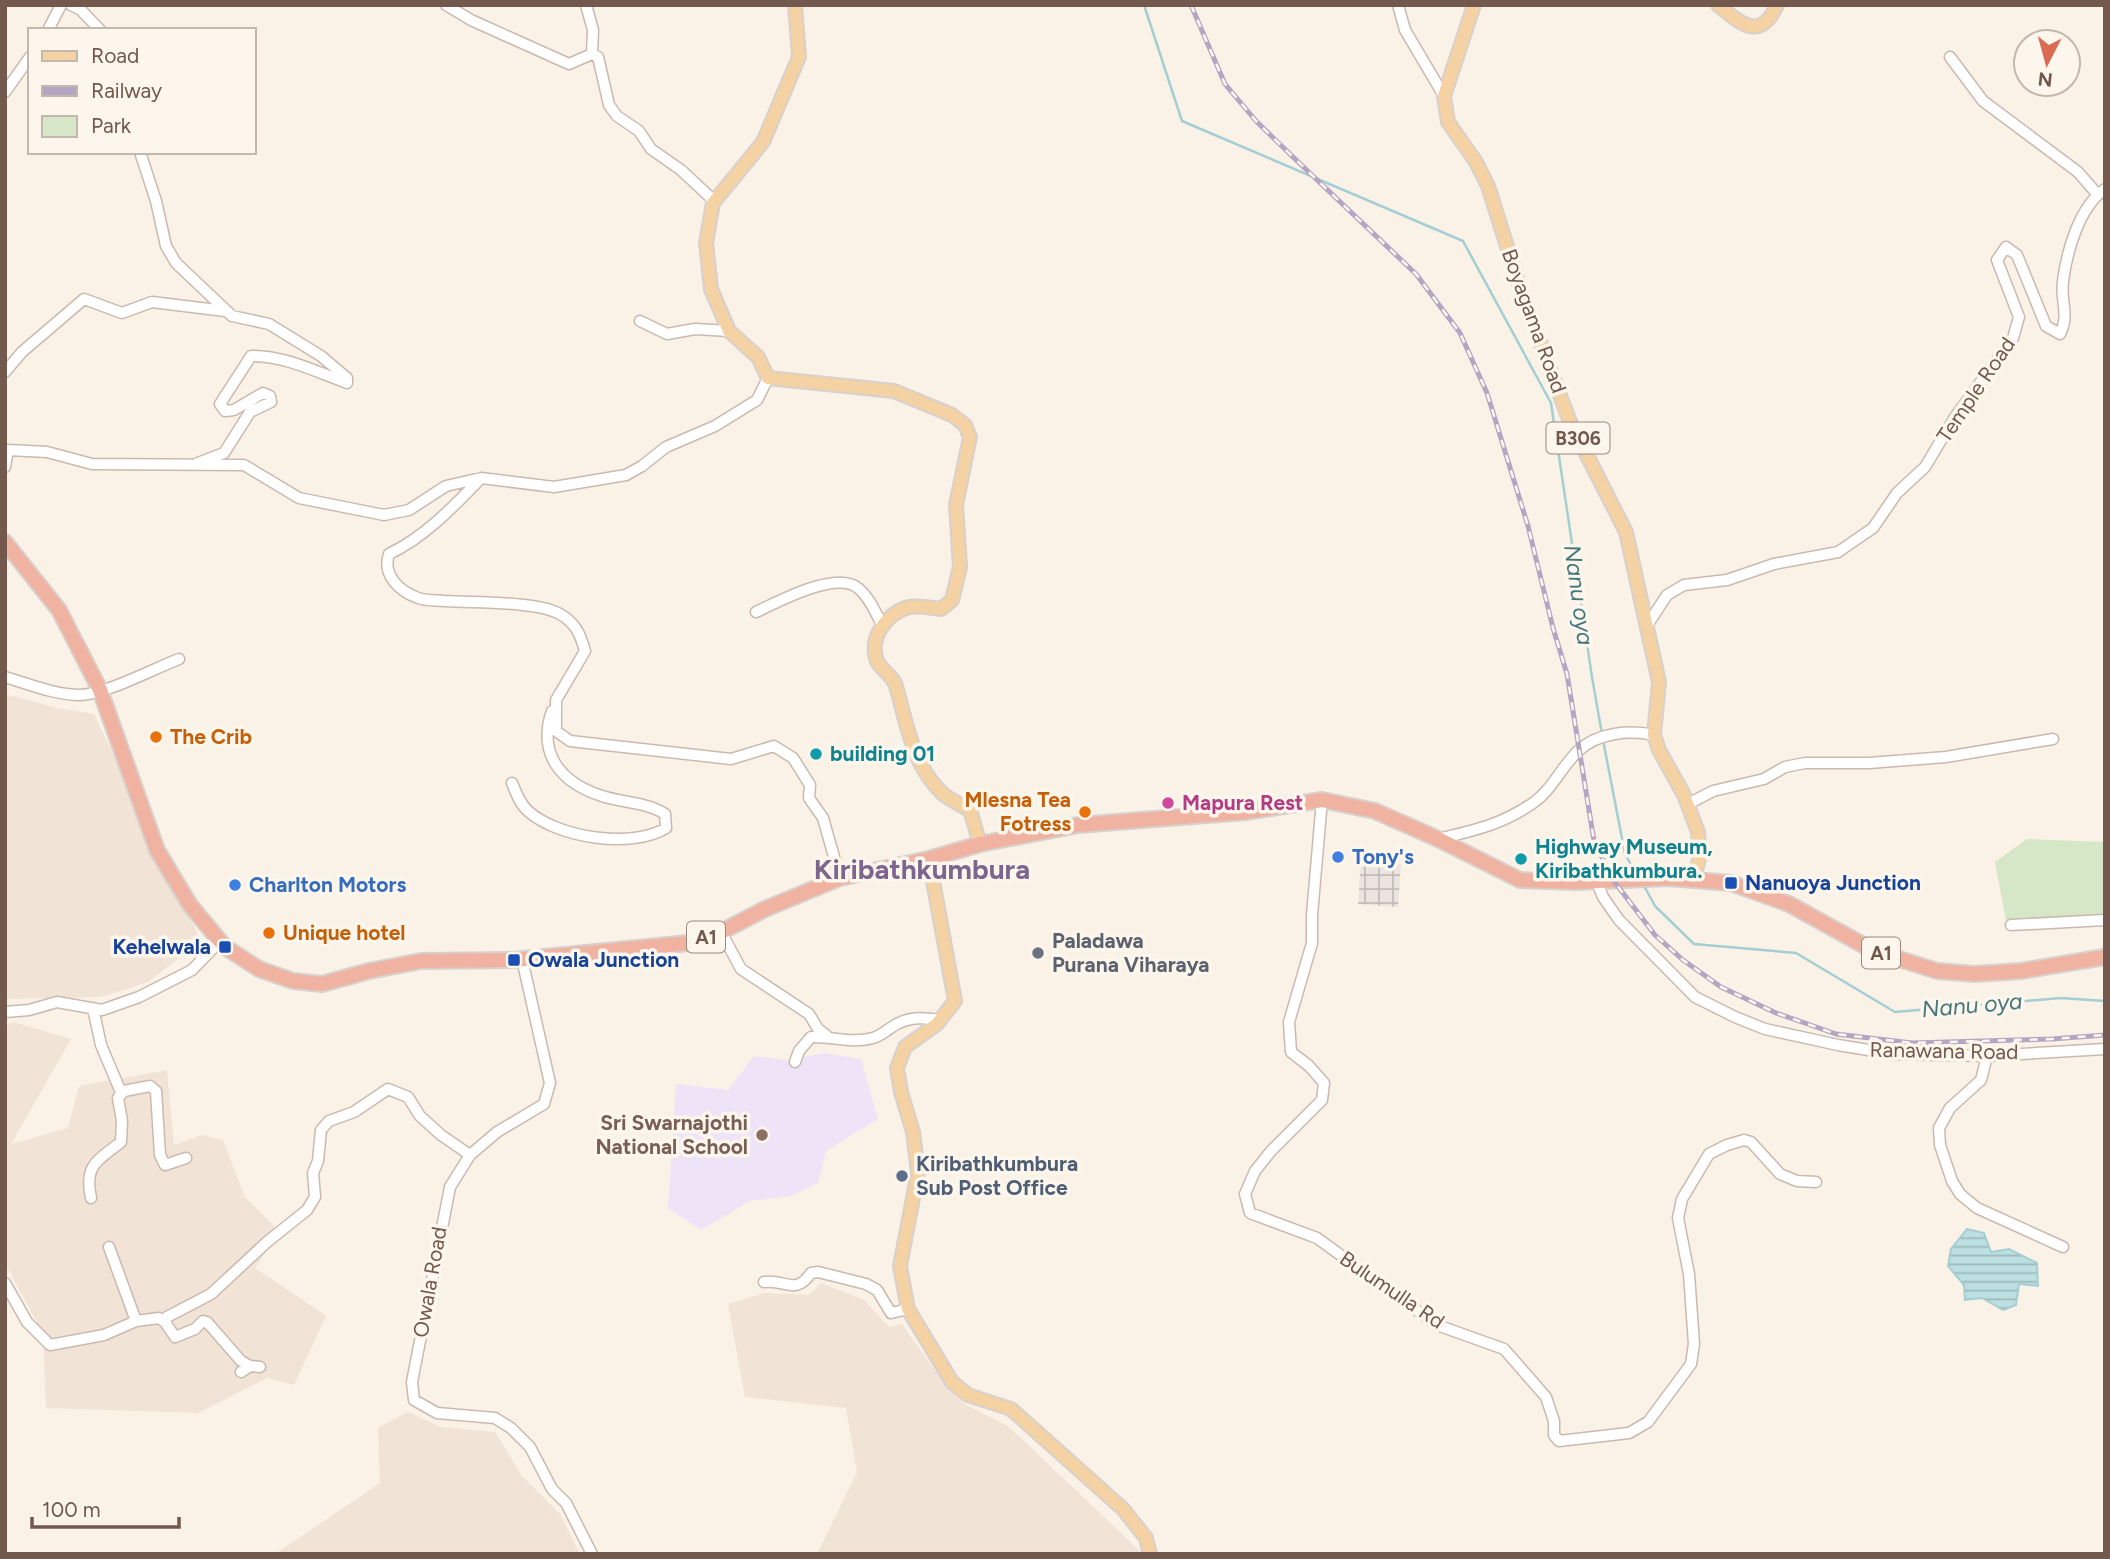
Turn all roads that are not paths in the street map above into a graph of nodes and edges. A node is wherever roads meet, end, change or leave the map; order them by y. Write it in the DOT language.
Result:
graph roads {
  1 [pos="61,5"];
  2 [pos="71,5"];
  3 [pos="446,5"];
  4 [pos="586,5"];
  5 [pos="795,5"];
  6 [pos="1398,5"];
  7 [pos="1475,5"];
  8 [pos="1718,5"];
  9 [pos="1777,5"];
  10 [pos="49,28"];
  11 [pos="98,28"];
  12 [pos="592,54"];
  13 [pos="1950,57"];
  14 [pos="28,60"];
  15 [pos="5,92"];
  16 [pos="1444,96"];
  17 [pos="141,154"];
  18 [pos="2101,192"];
  19 [pos="713,203"];
  20 [pos="225,311"];
  21 [pos="640,321"];
  22 [pos="729,331"];
  23 [pos="5,372"];
  24 [pos="768,378"];
  25 [pos="7,447"];
  26 [pos="191,466"];
  27 [pos="5,467"];
  28 [pos="481,478"];
  29 [pos="5,541"];
  30 [pos="755,612"];
  31 [pos="1648,624"];
  32 [pos="882,625"];
  33 [pos="179,659"];
  34 [pos="5,677"];
  35 [pos="100,690"];
  36 [pos="556,700"];
  37 [pos="1654,735"];
  38 [pos="2053,739"];
  39 [pos="512,783"];
  40 [pos="1322,800"];
  41 [pos="1688,804"];
  42 [pos="1438,839"];
  43 [pos="980,844"];
  44 [pos="929,859"];
  45 [pos="840,878"];
  46 [pos="1694,878"];
  47 [pos="1596,880"];
  48 [pos="2105,920"];
  49 [pos="2011,925"];
  50 [pos="721,932"];
  51 [pos="219,942"];
  52 [pos="2105,955"];
  53 [pos="522,959"];
  54 [pos="93,1008"];
  55 [pos="5,1012"];
  56 [pos="934,1025"];
  57 [pos="823,1033"];
  58 [pos="2105,1049"];
  59 [pos="1987,1056"];
  60 [pos="795,1062"];
  61 [pos="124,1091"];
  62 [pos="470,1155"];
  63 [pos="186,1158"];
  64 [pos="1816,1182"];
  65 [pos="91,1198"];
  66 [pos="109,1247"];
  67 [pos="2063,1247"];
  68 [pos="764,1282"];
  69 [pos="5,1283"];
  70 [pos="908,1309"];
  71 [pos="136,1321"];
  72 [pos="165,1322"];
  73 [pos="251,1368"];
  74 [pos="592,1554"];
  75 [pos="1150,1554"];
  1 -- 10 [label="street"];
  2 -- 11 [label="street"];
  3 -- 12 [label="street"];
  4 -- 12 [label="street"];
  5 -- 19 [label="main road"];
  6 -- 16 [label="street"];
  7 -- 16 [label="main road"];
  8 -- 9 [label="main road"];
  12 -- 19 [label="street"];
  13 -- 18 [label="street"];
  14 -- 15 [label="street"];
  16 -- 31 [label="main road, Boyagama Road / B306"];
  17 -- 20 [label="street"];
  18 -- 31 [label="street, Temple Road"];
  19 -- 22 [label="main road"];
  20 -- 23 [label="street"];
  20 -- 26 [label="street"];
  21 -- 22 [label="street"];
  22 -- 24 [label="main road"];
  24 -- 28 [label="street"];
  24 -- 32 [label="main road"];
  25 -- 26 [label="street"];
  25 -- 27 [label="street"];
  26 -- 28 [label="street"];
  28 -- 36 [label="street"];
  29 -- 35 [label="highway, A1"];
  30 -- 32 [label="street"];
  31 -- 37 [label="main road, Boyagama Road / B306"];
  32 -- 43 [label="main road"];
  33 -- 35 [label="street"];
  34 -- 35 [label="street"];
  35 -- 51 [label="highway, A1"];
  36 -- 39 [label="street"];
  36 -- 45 [label="street"];
  37 -- 41 [label="main road, Boyagama Road / B306"];
  37 -- 42 [label="street"];
  38 -- 41 [label="street"];
  40 -- 42 [label="highway, A1"];
  40 -- 43 [label="highway, A1"];
  40 -- 64 [label="street, Bulumulla Rd"];
  41 -- 46 [label="main road, Boyagama Road / B306"];
  42 -- 47 [label="highway, A1"];
  43 -- 44 [label="highway, A1"];
  44 -- 45 [label="highway, A1"];
  44 -- 56 [label="main road"];
  45 -- 50 [label="highway, A1"];
  46 -- 47 [label="highway, A1"];
  46 -- 52 [label="highway, A1"];
  47 -- 59 [label="street, Ranawana Road"];
  48 -- 49 [label="street"];
  50 -- 53 [label="highway, A1"];
  50 -- 57 [label="street"];
  51 -- 53 [label="highway, A1"];
  51 -- 54 [label="street"];
  53 -- 62 [label="street, Owala Road"];
  54 -- 55 [label="street"];
  54 -- 61 [label="street"];
  56 -- 57 [label="street"];
  56 -- 70 [label="main road"];
  57 -- 60 [label="street"];
  58 -- 59 [label="street, Ranawana Road"];
  59 -- 67 [label="street"];
  61 -- 63 [label="street"];
  61 -- 65 [label="street"];
  62 -- 72 [label="street"];
  62 -- 74 [label="street, Owala Road"];
  66 -- 71 [label="street"];
  68 -- 70 [label="street"];
  69 -- 71 [label="street"];
  70 -- 75 [label="main road"];
  71 -- 72 [label="street"];
  72 -- 73 [label="street"];
}
